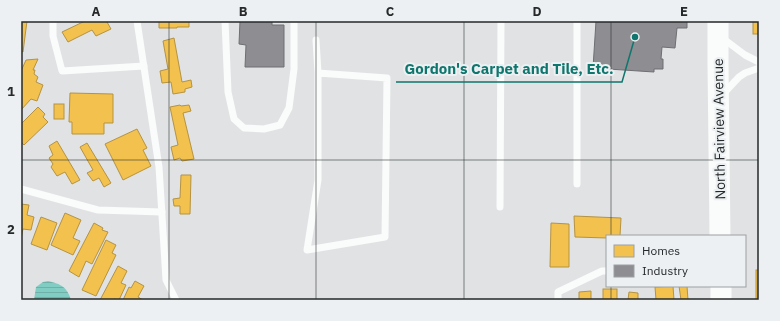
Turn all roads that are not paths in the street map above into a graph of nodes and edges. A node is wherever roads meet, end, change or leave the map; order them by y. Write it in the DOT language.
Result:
graph roads {
  1 [pos="53,21"];
  2 [pos="137,21"];
  3 [pos="225,21"];
  4 [pos="294,21"];
  5 [pos="501,21"];
  6 [pos="578,21"];
  7 [pos="718,28"];
  8 [pos="316,40"];
  9 [pos="759,62"];
  10 [pos="144,66"];
  11 [pos="759,68"];
  12 [pos="318,73"];
  13 [pos="718,99"];
  14 [pos="577,184"];
  15 [pos="21,189"];
  16 [pos="500,207"];
  17 [pos="162,212"];
  18 [pos="720,235"];
  19 [pos="606,271"];
  20 [pos="721,287"];
  21 [pos="176,300"];
  22 [pos="558,300"];
  23 [pos="721,300"];
  1 -- 10 [label="lane"];
  2 -- 10 [label="lane"];
  3 -- 4 [label="lane"];
  5 -- 16 [label="lane"];
  6 -- 14 [label="lane"];
  7 -- 9 [label="lane"];
  7 -- 13 [label="street, North Fairview Avenue"];
  8 -- 12 [label="lane"];
  10 -- 17 [label="lane"];
  11 -- 13 [label="lane"];
  12 -- 12 [label="lane"];
  13 -- 18 [label="street, North Fairview Avenue"];
  15 -- 17 [label="lane"];
  17 -- 21 [label="lane"];
  19 -- 22 [label="lane"];
  20 -- 23 [label="street"];
}
